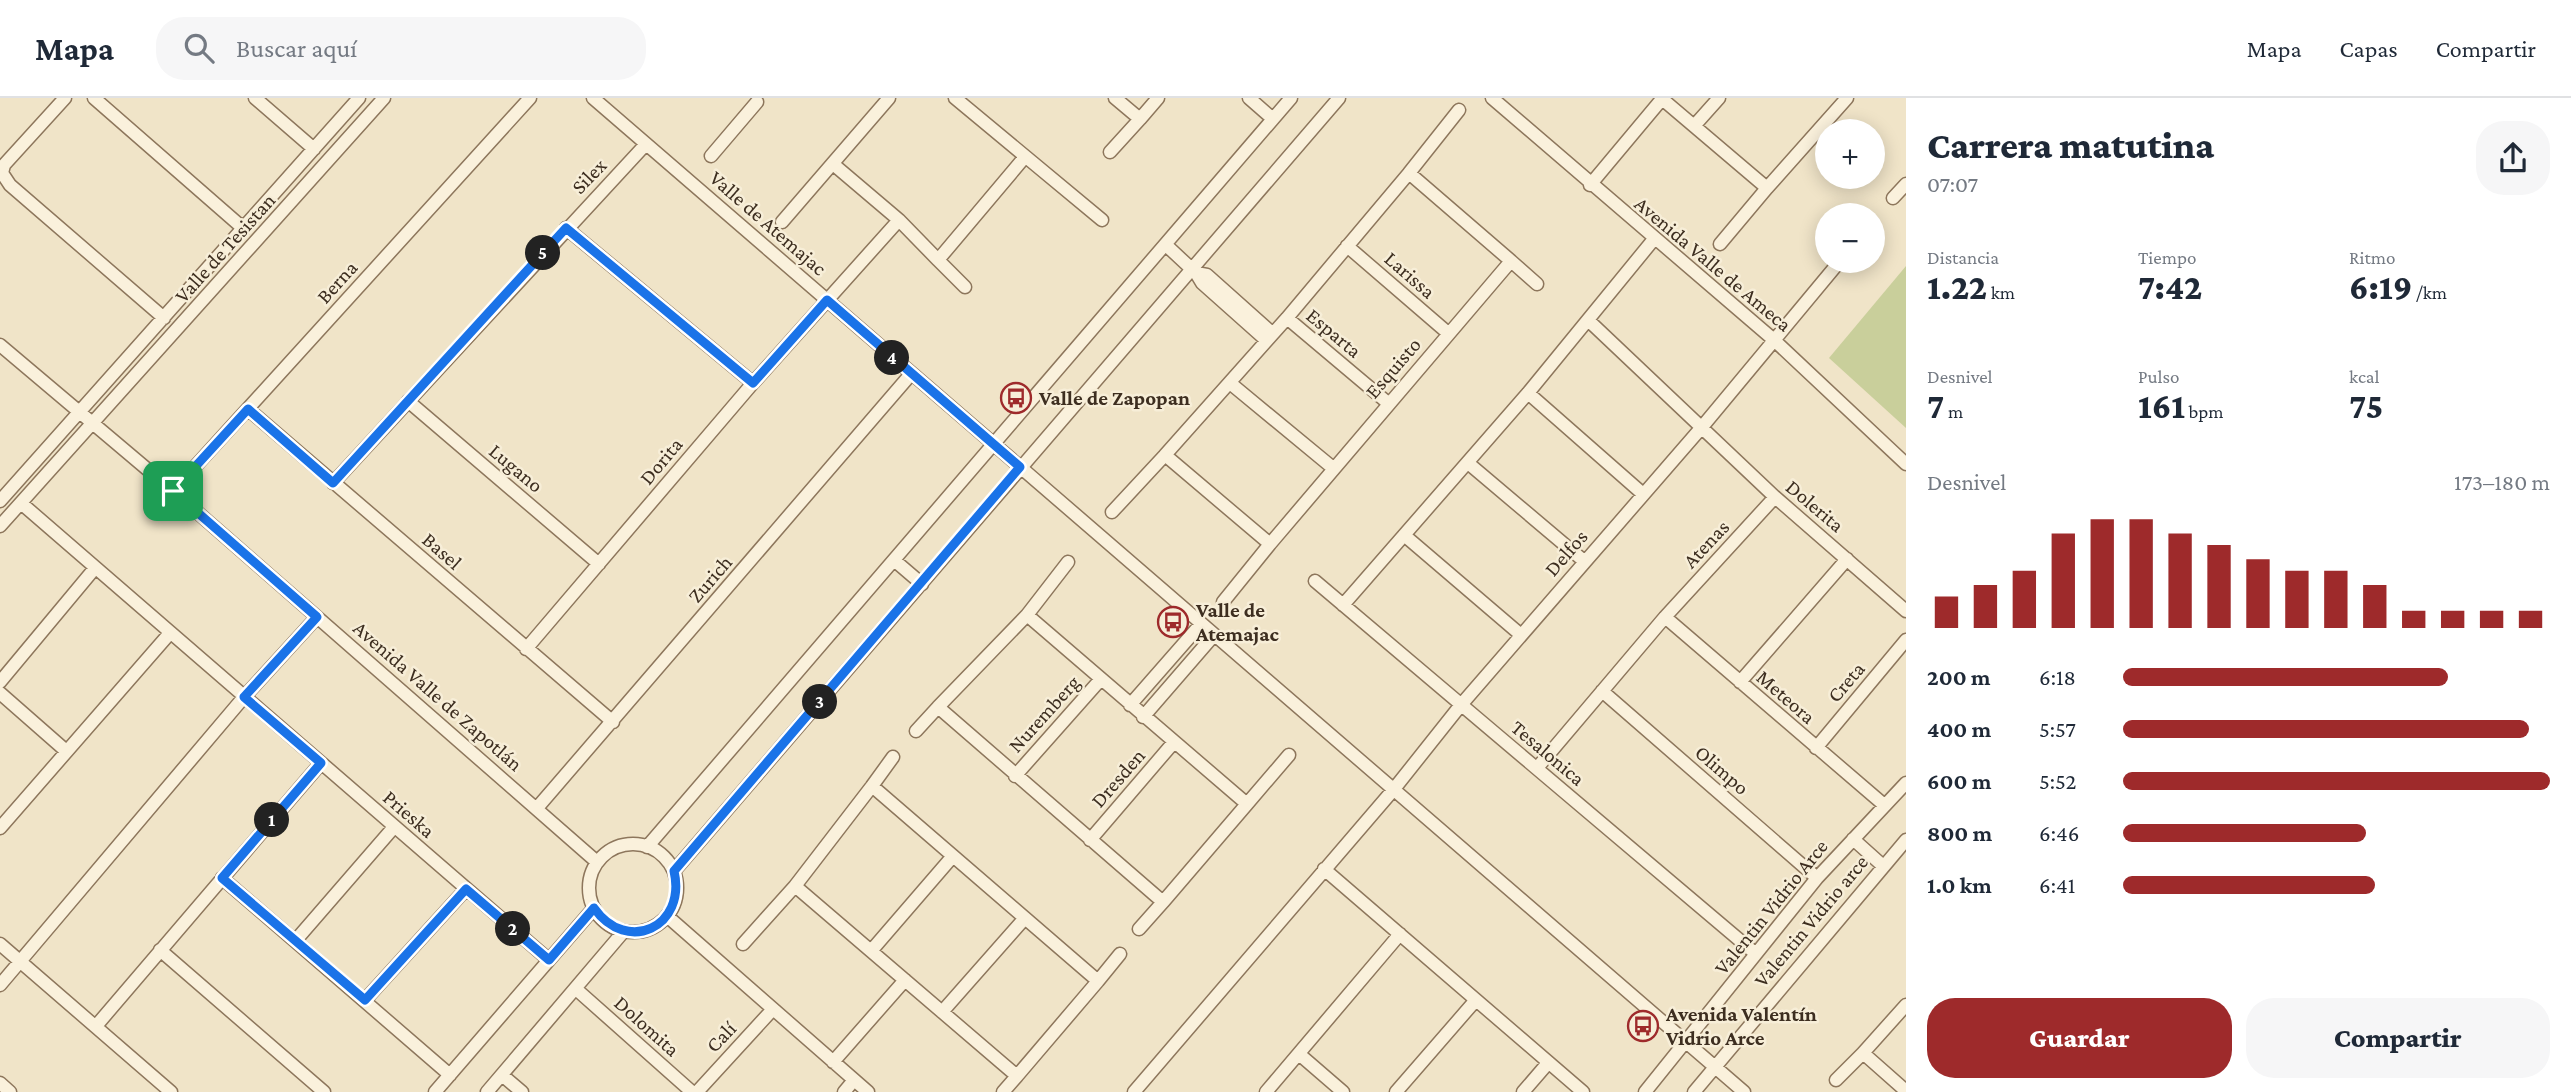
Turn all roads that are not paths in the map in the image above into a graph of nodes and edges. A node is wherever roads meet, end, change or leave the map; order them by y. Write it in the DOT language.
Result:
graph roads {
  1 [pos="65,98"];
  2 [pos="94,98"];
  3 [pos="255,98"];
  4 [pos="359,98"];
  5 [pos="384,98"];
  6 [pos="530,98"];
  7 [pos="889,98"];
  8 [pos="955,98"];
  9 [pos="1115,98"];
  10 [pos="1158,98"];
  11 [pos="1249,98"];
  12 [pos="1291,98"];
  13 [pos="1339,98"];
  14 [pos="1492,98"];
  15 [pos="1661,98"];
  16 [pos="1719,98"];
  17 [pos="1847,98"];
  18 [pos="756,99"];
  19 [pos="599,100"];
  20 [pos="1459,110"];
  21 [pos="1140,119"];
  22 [pos="1273,119"];
  23 [pos="1695,126"];
  24 [pos="646,144"];
  25 [pos="314,149"];
  26 [pos="1110,152"];
  27 [pos="712,156"];
  28 [pos="1024,158"];
  29 [pos="833,164"];
  30 [pos="1409,173"];
  31 [pos="1906,184"];
  32 [pos="1590,185"];
  33 [pos="1767,188"];
  34 [pos="1893,198"];
  35 [pos="899,220"];
  36 [pos="1102,220"];
  37 [pos="782,222"];
  38 [pos="566,228"];
  39 [pos="244,229"];
  40 [pos="1654,239"];
  41 [pos="1720,244"];
  42 [pos="1167,246"];
  43 [pos="1347,246"];
  44 [pos="938,260"];
  45 [pos="1511,261"];
  46 [pos="1193,270"];
  47 [pos="1830,273"];
  48 [pos="1537,284"];
  49 [pos="965,287"];
  50 [pos="827,300"];
  51 [pos="164,317"];
  52 [pos="1287,318"];
  53 [pos="1588,320"];
  54 [pos="1448,333"];
  55 [pos="1269,337"];
  56 [pos="1774,340"];
  57 [pos="0,345"];
  58 [pos="911,374"];
  59 [pos="753,383"];
  60 [pos="1230,383"];
  61 [pos="1528,393"];
  62 [pos="408,401"];
  63 [pos="1388,403"];
  64 [pos="248,409"];
  65 [pos="80,411"];
  66 [pos="93,422"];
  67 [pos="1702,427"];
  68 [pos="992,443"];
  69 [pos="1165,455"];
  70 [pos="1468,463"];
  71 [pos="1906,464"];
  72 [pos="1020,467"];
  73 [pos="1333,468"];
  74 [pos="333,483"];
  75 [pos="173,491"];
  76 [pos="1643,494"];
  77 [pos="1775,498"];
  78 [pos="0,501"];
  79 [pos="21,503"];
  80 [pos="1112,512"];
  81 [pos="0,526"];
  82 [pos="1404,535"];
  83 [pos="1270,544"];
  84 [pos="1847,559"];
  85 [pos="894,560"];
  86 [pos="1584,561"];
  87 [pos="1068,562"];
  88 [pos="599,564"];
  89 [pos="95,568"];
  90 [pos="1315,581"];
  91 [pos="922,583"];
  92 [pos="1223,603"];
  93 [pos="1343,605"];
  94 [pos="1906,611"];
  95 [pos="1027,615"];
  96 [pos="317,617"];
  97 [pos="1665,617"];
  98 [pos="1201,624"];
  99 [pos="170,633"];
  100 [pos="1214,635"];
  101 [pos="1521,635"];
  102 [pos="1906,640"];
  103 [pos="526,649"];
  104 [pos="1101,679"];
  105 [pos="0,682"];
  106 [pos="1740,682"];
  107 [pos="1602,691"];
  108 [pos="0,693"];
  109 [pos="244,697"];
  110 [pos="1130,705"];
  111 [pos="1460,706"];
  112 [pos="938,707"];
  113 [pos="1143,717"];
  114 [pos="613,722"];
  115 [pos="916,731"];
  116 [pos="1174,742"];
  117 [pos="1816,748"];
  118 [pos="65,750"];
  119 [pos="1289,755"];
  120 [pos="893,757"];
  121 [pos="321,763"];
  122 [pos="1538,768"];
  123 [pos="1016,776"];
  124 [pos="1906,783"];
  125 [pos="872,786"];
  126 [pos="1394,789"];
  127 [pos="1247,804"];
  128 [pos="1883,804"];
  129 [pos="537,808"];
  130 [pos="2,822"];
  131 [pos="394,827"];
  132 [pos="1853,839"];
  133 [pos="1090,840"];
  134 [pos="1906,840"];
  135 [pos="647,847"];
  136 [pos="953,856"];
  137 [pos="597,862"];
  138 [pos="1882,865"];
  139 [pos="1324,869"];
  140 [pos="674,871"];
  141 [pos="222,878"];
  142 [pos="1817,878"];
  143 [pos="795,886"];
  144 [pos="466,889"];
  145 [pos="1163,902"];
  146 [pos="594,908"];
  147 [pos="667,916"];
  148 [pos="1025,918"];
  149 [pos="1139,929"];
  150 [pos="624,931"];
  151 [pos="1400,934"];
  152 [pos="296,940"];
  153 [pos="0,944"];
  154 [pos="743,944"];
  155 [pos="160,950"];
  156 [pos="871,951"];
  157 [pos="1120,954"];
  158 [pos="1756,954"];
  159 [pos="549,960"];
  160 [pos="20,961"];
  161 [pos="905,981"];
  162 [pos="1098,981"];
  163 [pos="0,985"];
  164 [pos="576,989"];
  165 [pos="365,1000"];
  166 [pos="1475,1001"];
  167 [pos="1906,1004"];
  168 [pos="773,1009"];
  169 [pos="942,1012"];
  170 [pos="96,1026"];
  171 [pos="1686,1042"];
  172 [pos="1863,1053"];
  173 [pos="1299,1054"];
  174 [pos="833,1062"];
  175 [pos="1548,1063"];
  176 [pos="1715,1067"];
  177 [pos="502,1074"];
  178 [pos="450,1075"];
  179 [pos="1017,1076"];
  180 [pos="854,1080"];
  181 [pos="1836,1080"];
  182 [pos="0,1083"];
  183 [pos="1906,1091"];
  184 [pos="10,1092"];
  185 [pos="171,1092"];
  186 [pos="324,1092"];
  187 [pos="435,1092"];
  188 [pos="487,1092"];
  189 [pos="522,1092"];
  190 [pos="694,1092"];
  191 [pos="844,1092"];
  192 [pos="868,1092"];
  193 [pos="1003,1092"];
  194 [pos="1134,1092"];
  195 [pos="1266,1092"];
  196 [pos="1343,1092"];
  197 [pos="1396,1092"];
  198 [pos="1523,1092"];
  199 [pos="1583,1092"];
  200 [pos="1645,1092"];
  201 [pos="1694,1092"];
  202 [pos="1744,1092"];
  1 -- 51 [label="street"];
  2 -- 39 [label="street"];
  3 -- 25 [label="street"];
  4 -- 25 [label="street"];
  5 -- 66 [label="street, Valle de Tesistan"];
  6 -- 64 [label="street, Berna"];
  7 -- 29 [label="street"];
  8 -- 28 [label="street"];
  9 -- 21 [label="street"];
  10 -- 21 [label="street"];
  11 -- 22 [label="street"];
  12 -- 22 [label="street"];
  13 -- 46 [label="street"];
  14 -- 32 [label="street, Avenida Valle de Ameca"];
  15 -- 23 [label="street"];
  15 -- 32 [label="street"];
  16 -- 23 [label="street"];
  17 -- 33 [label="street"];
  18 -- 27 [label="street"];
  19 -- 24 [label="street, Valle de Atemajac"];
  20 -- 30 [label="street"];
  21 -- 26 [label="street"];
  22 -- 42 [label="street"];
  23 -- 33 [label="street"];
  24 -- 38 [label="street, Silex"];
  24 -- 50 [label="street, Valle de Atemajac"];
  25 -- 39 [label="street"];
  28 -- 36 [label="street"];
  28 -- 44 [label="street"];
  29 -- 35 [label="street"];
  29 -- 37 [label="street"];
  30 -- 43 [label="street"];
  30 -- 45 [label="street"];
  31 -- 34 [label="street"];
  32 -- 40 [label="street, Avenida Valle de Ameca"];
  33 -- 41 [label="street"];
  35 -- 44 [label="street"];
  35 -- 50 [label="street, Dorita"];
  38 -- 59 [label="street"];
  38 -- 62 [label="street, Silex"];
  39 -- 51 [label="street"];
  40 -- 53 [label="street"];
  40 -- 56 [label="street, Avenida Valle de Ameca"];
  42 -- 46 [label="street"];
  42 -- 68 [label="street"];
  43 -- 52 [label="street"];
  43 -- 54 [label="street, Larissa"];
  44 -- 49 [label="street"];
  45 -- 48 [label="street"];
  45 -- 54 [label="street, Esquisto"];
  46 -- 55 [label="street"];
  46 -- 72 [label="street"];
  47 -- 56 [label="street, Delfos"];
  50 -- 58 [label="street, Valle de Atemajac"];
  50 -- 59 [label="street, Dorita"];
  51 -- 65 [label="street"];
  52 -- 55 [label="street"];
  52 -- 63 [label="street, Esparta"];
  53 -- 61 [label="street"];
  53 -- 67 [label="street, Dolerita"];
  54 -- 63 [label="street, Esquisto"];
  55 -- 60 [label="street"];
  56 -- 67 [label="street, Delfos"];
  56 -- 71 [label="street, Avenida Valle de Ameca"];
  57 -- 65 [label="street, Avenida Valle de Zapotlán"];
  58 -- 68 [label="street, Valle de Atemajac"];
  58 -- 114 [label="street, Zurich"];
  59 -- 88 [label="street, Dorita"];
  60 -- 69 [label="street"];
  60 -- 73 [label="street"];
  61 -- 70 [label="street"];
  61 -- 76 [label="street"];
  62 -- 74 [label="street, Silex"];
  62 -- 88 [label="street, Lugano"];
  63 -- 73 [label="street, Esquisto"];
  64 -- 74 [label="street, Basel"];
  64 -- 75 [label="street, Berna"];
  65 -- 66 [label="street, Avenida Valle de Zapotlán"];
  65 -- 78 [label="street"];
  66 -- 75 [label="street, Avenida Valle de Zapotlán"];
  66 -- 79 [label="street, Valle de Tesistan"];
  67 -- 76 [label="street, Delfos"];
  67 -- 77 [label="street, Dolerita"];
  68 -- 72 [label="street, Valle de Atemajac"];
  68 -- 85 [label="street"];
  69 -- 80 [label="street"];
  69 -- 83 [label="street"];
  70 -- 82 [label="street"];
  70 -- 86 [label="street"];
  72 -- 91 [label="street"];
  72 -- 98 [label="street, Valle de Atemajac"];
  73 -- 83 [label="street, Esquisto"];
  74 -- 103 [label="street, Basel"];
  75 -- 96 [label="street, Avenida Valle de Zapotlán"];
  76 -- 86 [label="street, Delfos"];
  77 -- 84 [label="street, Dolerita"];
  77 -- 97 [label="street, Atenas"];
  79 -- 81 [label="street, Valle de Tesistan"];
  79 -- 89 [label="street, Prieska"];
  82 -- 93 [label="street"];
  82 -- 101 [label="street"];
  83 -- 92 [label="street, Esquisto"];
  84 -- 94 [label="street, Dolerita"];
  84 -- 106 [label="street"];
  85 -- 91 [label="street"];
  85 -- 135 [label="street"];
  86 -- 101 [label="street, Delfos"];
  87 -- 95 [label="street"];
  88 -- 103 [label="street, Dorita"];
  89 -- 99 [label="street, Prieska"];
  89 -- 105 [label="street"];
  90 -- 93 [label="street, Tesalonica"];
  91 -- 140 [label="street"];
  93 -- 111 [label="street, Tesalonica"];
  95 -- 104 [label="street"];
  95 -- 112 [label="street"];
  96 -- 109 [label="street"];
  96 -- 129 [label="street, Avenida Valle de Zapotlán"];
  97 -- 106 [label="street, Meteora"];
  97 -- 107 [label="street, Atenas"];
  98 -- 100 [label="street, Valle de Atemajac"];
  98 -- 110 [label="street"];
  99 -- 109 [label="street, Prieska"];
  99 -- 118 [label="street"];
  100 -- 113 [label="street"];
  100 -- 126 [label="street, Valle de Atemajac"];
  101 -- 111 [label="street, Delfos"];
  102 -- 117 [label="street, Creta"];
  103 -- 114 [label="street, Basel"];
  104 -- 110 [label="street"];
  104 -- 123 [label="street, Nuremberg"];
  106 -- 117 [label="street, Meteora"];
  107 -- 122 [label="street, Atenas"];
  107 -- 142 [label="street, Olimpo"];
  108 -- 118 [label="street"];
  109 -- 121 [label="street, Prieska"];
  109 -- 160 [label="street"];
  110 -- 113 [label="street"];
  111 -- 122 [label="street, Tesalonica"];
  111 -- 126 [label="street, Delfos"];
  112 -- 115 [label="street"];
  112 -- 123 [label="street"];
  113 -- 116 [label="street"];
  114 -- 129 [label="street, Zurich"];
  116 -- 127 [label="street"];
  116 -- 133 [label="street, Dresden"];
  117 -- 128 [label="street, Meteora"];
  118 -- 130 [label="street"];
  119 -- 127 [label="street"];
  120 -- 125 [label="street"];
  121 -- 131 [label="street, Prieska"];
  121 -- 141 [label="street"];
  122 -- 158 [label="street, Tesalonica"];
  123 -- 133 [label="street"];
  124 -- 128 [label="street, Valentin Vidrio Arce"];
  125 -- 136 [label="street"];
  125 -- 143 [label="street"];
  126 -- 139 [label="street, Delfos"];
  126 -- 171 [label="street, Valle de Atemajac"];
  127 -- 145 [label="street"];
  128 -- 132 [label="street, Valentin Vidrio Arce"];
  129 -- 137 [label="street, Avenida Valle de Zapotlán"];
  131 -- 144 [label="street, Prieska"];
  131 -- 152 [label="street"];
  132 -- 138 [label="street"];
  132 -- 142 [label="street, Valentin Vidrio Arce"];
  133 -- 145 [label="street"];
  134 -- 138 [label="street, Valentin Vidrio arce"];
  135 -- 137 [label="street"];
  135 -- 140 [label="street"];
  136 -- 148 [label="street"];
  136 -- 156 [label="street"];
  137 -- 146 [label="street"];
  138 -- 176 [label="street, Valentin Vidrio arce"];
  139 -- 151 [label="street"];
  139 -- 194 [label="street, Delfos"];
  140 -- 147 [label="street"];
  141 -- 152 [label="street"];
  141 -- 155 [label="street"];
  142 -- 158 [label="street, Valentin Vidrio Arce"];
  143 -- 154 [label="street"];
  143 -- 156 [label="street"];
  144 -- 159 [label="street, Prieska"];
  144 -- 165 [label="street"];
  145 -- 149 [label="street"];
  146 -- 150 [label="street"];
  146 -- 159 [label="street"];
  147 -- 150 [label="street"];
  147 -- 168 [label="street"];
  148 -- 162 [label="street"];
  148 -- 169 [label="street"];
  150 -- 164 [label="street"];
  151 -- 166 [label="street"];
  151 -- 173 [label="street"];
  152 -- 165 [label="street"];
  153 -- 160 [label="street"];
  155 -- 170 [label="street"];
  155 -- 186 [label="street"];
  156 -- 161 [label="street"];
  157 -- 162 [label="street"];
  158 -- 171 [label="street, Valentin Vidrio Arce"];
  159 -- 178 [label="street"];
  160 -- 163 [label="street"];
  160 -- 170 [label="street"];
  161 -- 169 [label="street"];
  161 -- 174 [label="street"];
  162 -- 179 [label="street"];
  164 -- 177 [label="street"];
  164 -- 190 [label="street, Dolomita"];
  165 -- 178 [label="street"];
  166 -- 175 [label="street"];
  166 -- 197 [label="street"];
  167 -- 172 [label="street"];
  168 -- 174 [label="street"];
  168 -- 190 [label="street, Calí"];
  169 -- 179 [label="street"];
  170 -- 185 [label="street"];
  171 -- 176 [label="street, Valle de Atemajac"];
  171 -- 200 [label="street, Valentin Vidrio Arce"];
  172 -- 181 [label="street"];
  172 -- 183 [label="street"];
  173 -- 195 [label="street"];
  173 -- 196 [label="street"];
  174 -- 180 [label="street"];
  175 -- 198 [label="street"];
  175 -- 199 [label="street"];
  176 -- 201 [label="street, Valentin Vidrio arce"];
  176 -- 202 [label="street, Valle de Atemajac"];
  177 -- 188 [label="street"];
  177 -- 189 [label="street"];
  178 -- 187 [label="street"];
  179 -- 193 [label="street"];
  180 -- 191 [label="street"];
  180 -- 192 [label="street"];
  182 -- 184 [label="street"];
}
